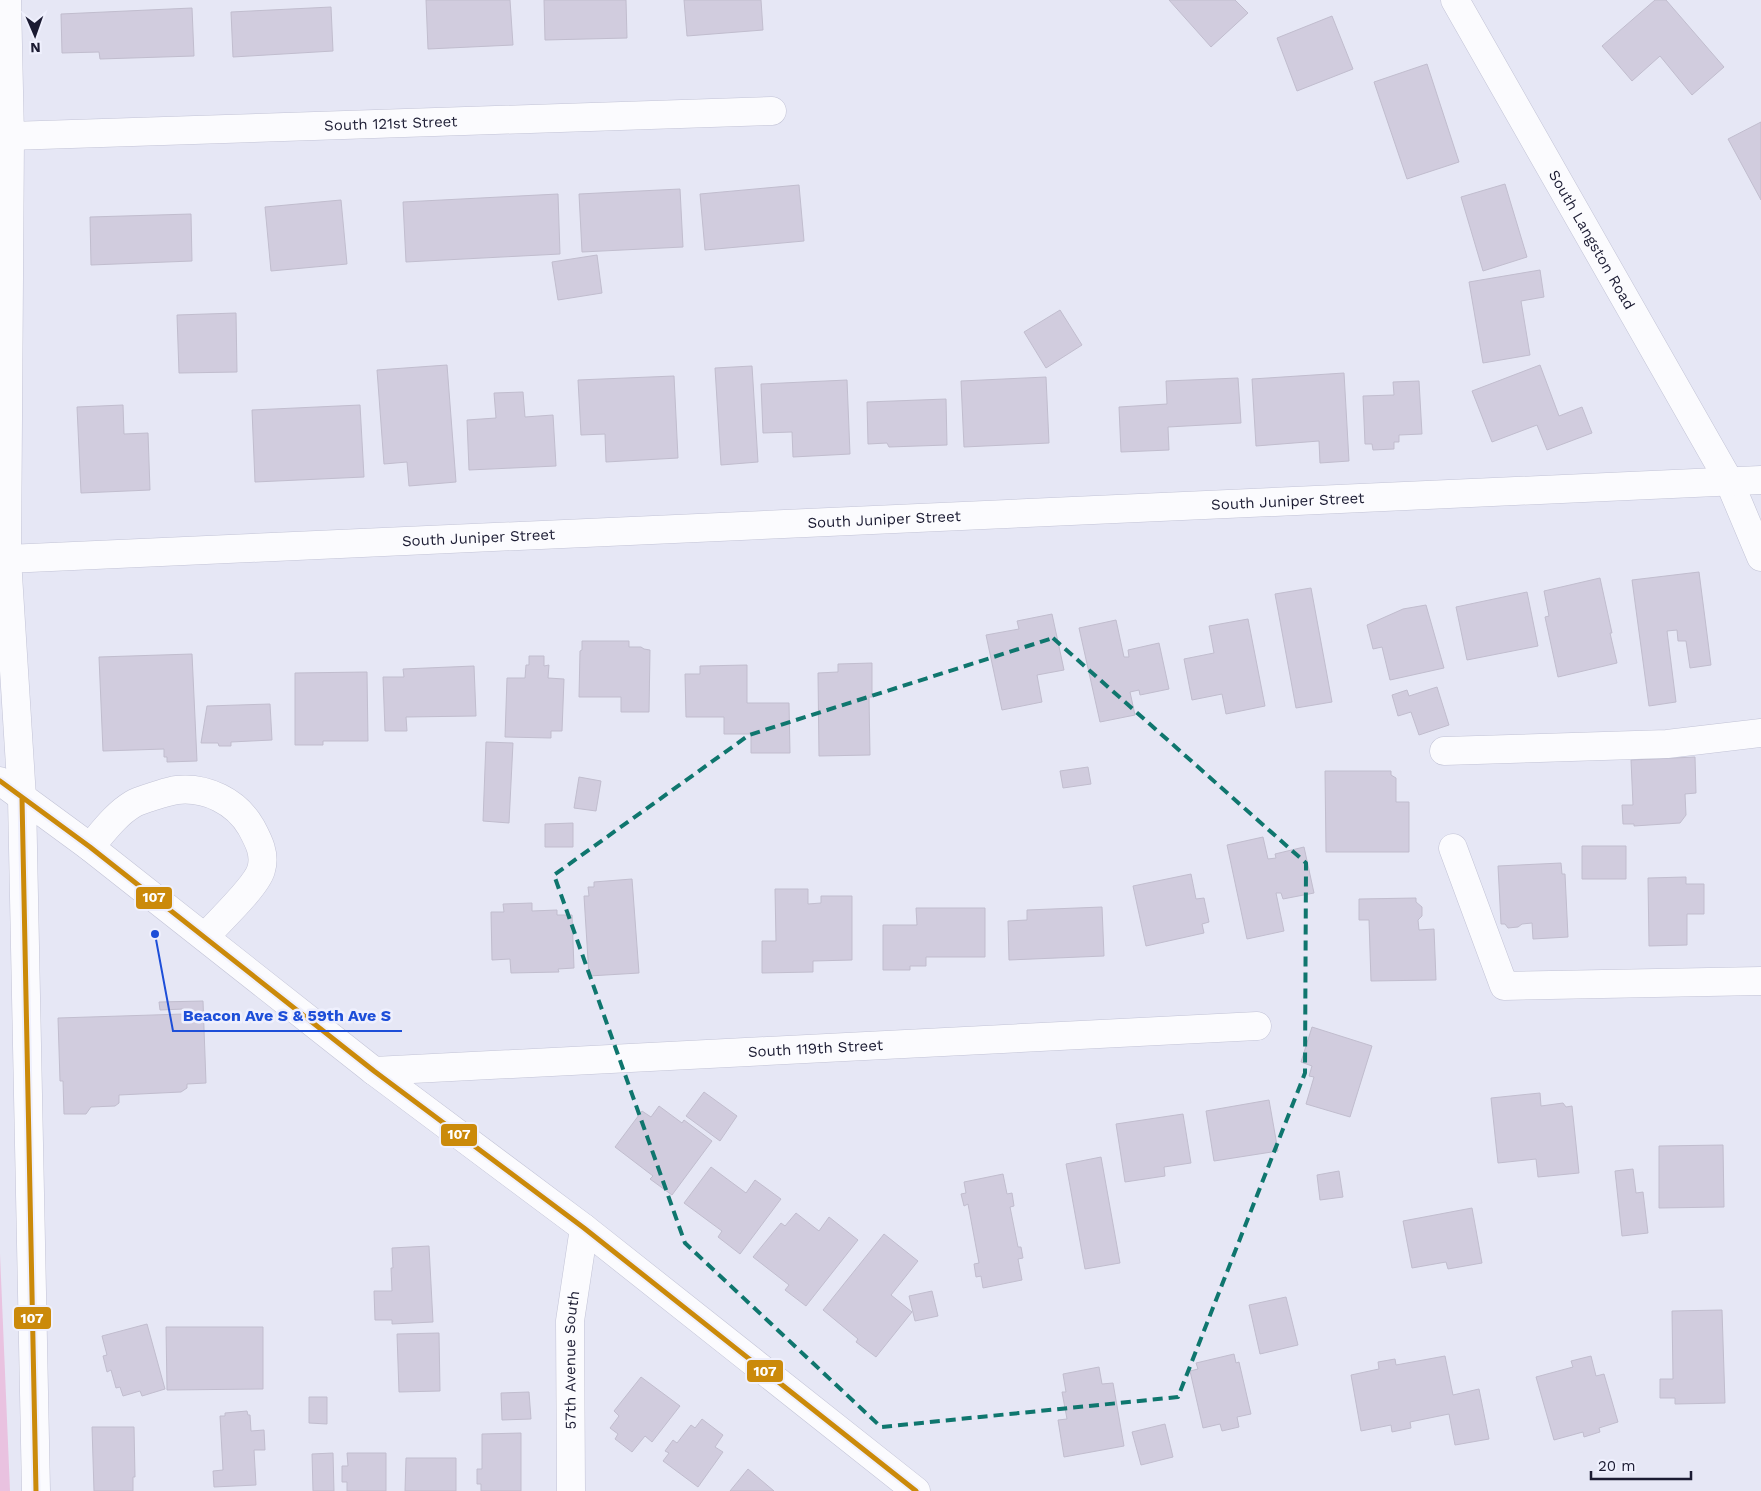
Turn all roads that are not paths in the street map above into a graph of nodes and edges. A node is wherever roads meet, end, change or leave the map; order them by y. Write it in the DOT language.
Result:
graph roads {
  1 [pos="7,0"];
  2 [pos="1455,0"];
  3 [pos="772,111"];
  4 [pos="10,136"];
  5 [pos="1761,480"];
  6 [pos="1729,481"];
  7 [pos="1761,558"];
  8 [pos="7,559"];
  9 [pos="1761,732"];
  10 [pos="1444,751"];
  11 [pos="0,782"];
  12 [pos="22,798"];
  13 [pos="90,847"];
  14 [pos="1453,848"];
  15 [pos="205,937"];
  16 [pos="1761,981"];
  17 [pos="1257,1026"];
  18 [pos="374,1071"];
  19 [pos="584,1228"];
  20 [pos="36,1491"];
  21 [pos="571,1491"];
  22 [pos="916,1491"];
  1 -- 4 [label="street"];
  2 -- 6 [label="street, South Langston Road"];
  3 -- 4 [label="street, South 121st Street"];
  4 -- 8 [label="street"];
  5 -- 6 [label="street, South Juniper Street"];
  6 -- 7 [label="street, South Langston Road"];
  6 -- 8 [label="street, South Juniper Street"];
  8 -- 12 [label="street"];
  9 -- 10 [label="street"];
  11 -- 12 [label="street"];
  12 -- 13 [label="street"];
  12 -- 20 [label="street"];
  13 -- 15 [label="street"];
  13 -- 15 [label="street"];
  14 -- 16 [label="street"];
  15 -- 18 [label="street"];
  17 -- 18 [label="street, South 119th Street"];
  18 -- 19 [label="street"];
  19 -- 21 [label="street, 57th Avenue South"];
  19 -- 22 [label="street"];
}
